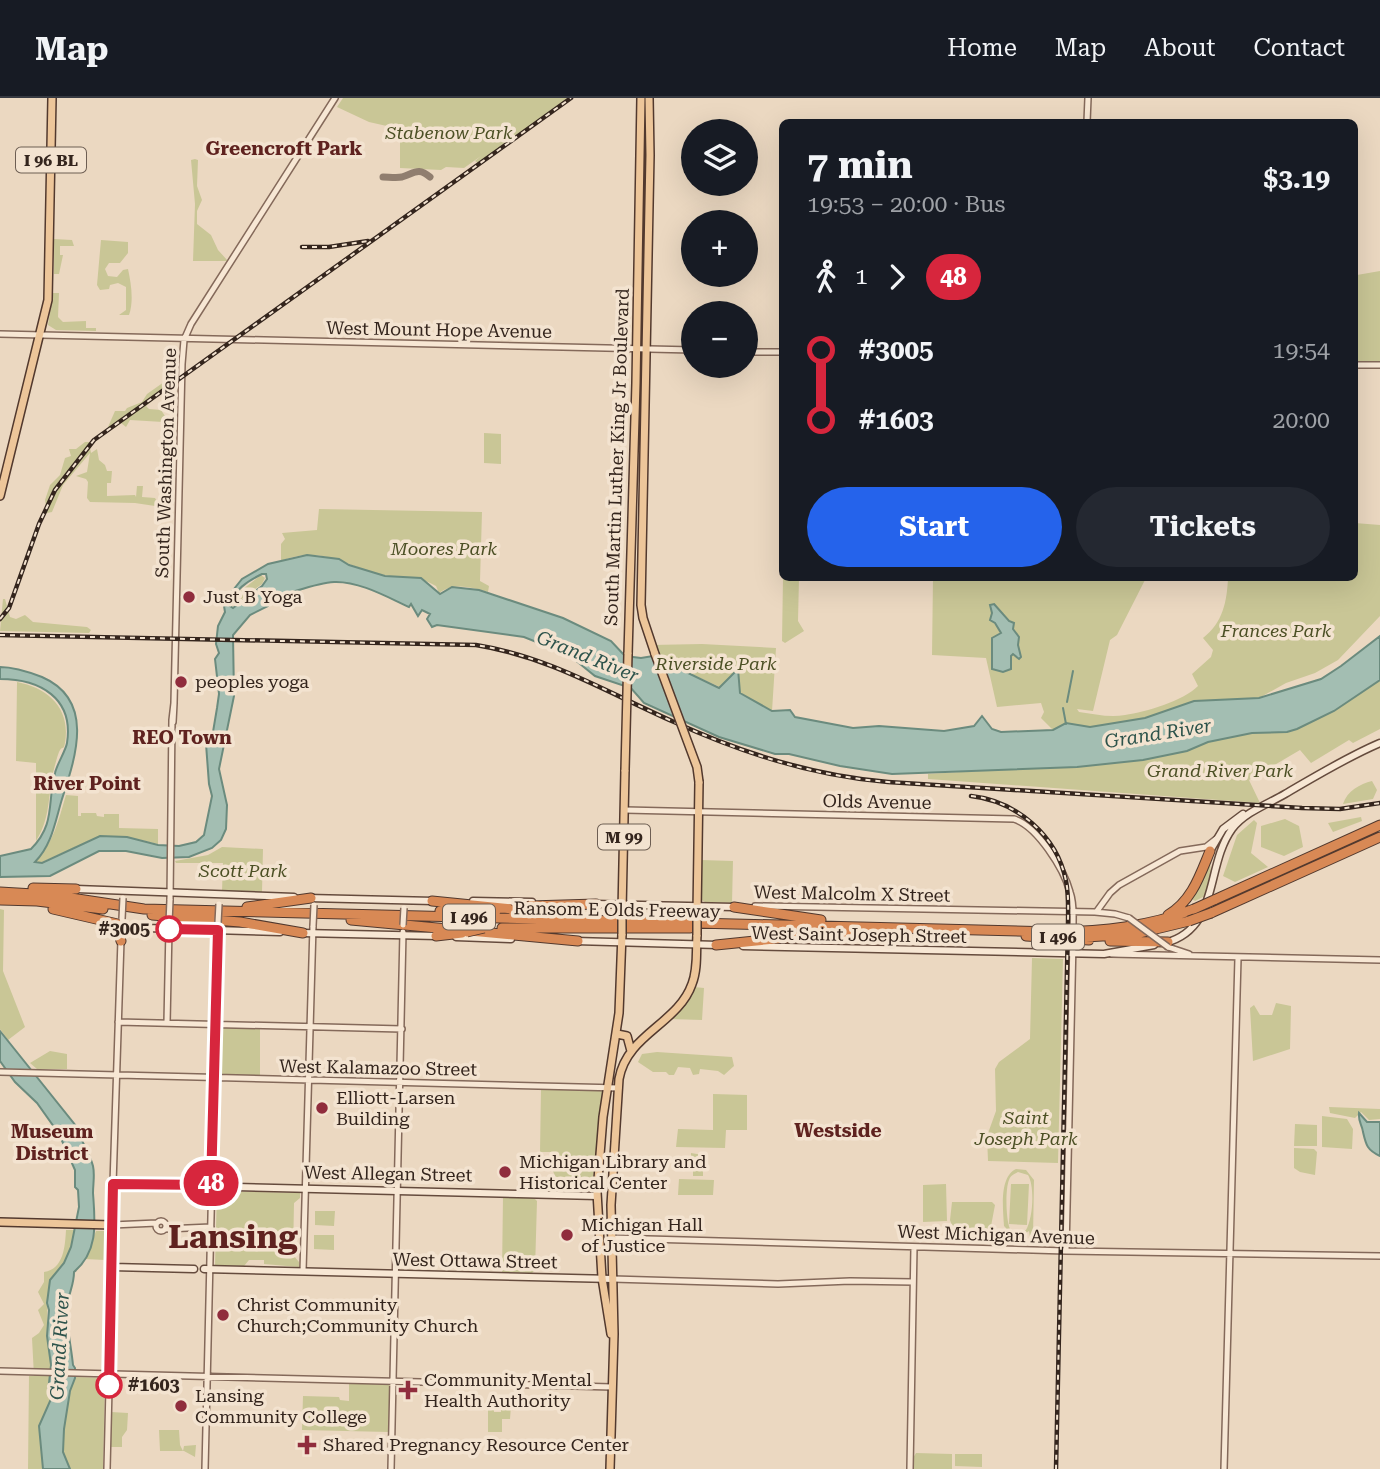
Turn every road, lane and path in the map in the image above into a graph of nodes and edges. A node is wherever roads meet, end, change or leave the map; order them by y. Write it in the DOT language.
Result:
graph roads {
  1 [pos="52,98"];
  2 [pos="335,98"];
  3 [pos="645,98"];
  4 [pos="1088,98"];
  5 [pos="1087,119"];
  6 [pos="640,122"];
  7 [pos="650,155"];
  8 [pos="639,165"];
  9 [pos="639,177"];
  10 [pos="650,197"];
  11 [pos="649,211"];
  12 [pos="639,219"];
  13 [pos="639,240"];
  14 [pos="649,264"];
  15 [pos="648,283"];
  16 [pos="638,295"];
  17 [pos="0,334"];
  18 [pos="40,335"];
  19 [pos="648,335"];
  20 [pos="185,338"];
  21 [pos="636,349"];
  22 [pos="647,349"];
  23 [pos="681,350"];
  24 [pos="758,352"];
  25 [pos="779,352"];
  26 [pos="1358,365"];
  27 [pos="1380,365"];
  28 [pos="636,367"];
  29 [pos="646,410"];
  30 [pos="635,421"];
  31 [pos="645,457"];
  32 [pos="633,482"];
  33 [pos="0,496"];
  34 [pos="643,503"];
  35 [pos="632,513"];
  36 [pos="643,530"];
  37 [pos="632,550"];
  38 [pos="642,567"];
  39 [pos="630,585"];
  40 [pos="641,605"];
  41 [pos="1376,743"];
  42 [pos="625,810"];
  43 [pos="698,812"];
  44 [pos="1380,825"];
  45 [pos="1380,837"];
  46 [pos="1216,839"];
  47 [pos="1223,847"];
  48 [pos="1190,849"];
  49 [pos="1210,851"];
  50 [pos="75,889"];
  51 [pos="0,890"];
  52 [pos="129,892"];
  53 [pos="219,895"];
  54 [pos="24,896"];
  55 [pos="169,897"];
  56 [pos="1107,897"];
  57 [pos="313,900"];
  58 [pos="398,900"];
  59 [pos="432,901"];
  60 [pos="0,902"];
  61 [pos="596,904"];
  62 [pos="734,907"];
  63 [pos="622,908"];
  64 [pos="697,909"];
  65 [pos="184,910"];
  66 [pos="1073,911"];
  67 [pos="144,912"];
  68 [pos="1095,912"];
  69 [pos="1105,912"];
  70 [pos="346,917"];
  71 [pos="92,918"];
  72 [pos="641,922"];
  73 [pos="169,926"];
  74 [pos="218,927"];
  75 [pos="122,928"];
  76 [pos="913,928"];
  77 [pos="1069,928"];
  78 [pos="1113,929"];
  79 [pos="310,930"];
  80 [pos="693,931"];
  81 [pos="895,933"];
  82 [pos="404,935"];
  83 [pos="436,936"];
  84 [pos="1017,936"];
  85 [pos="622,938"];
  86 [pos="578,941"];
  87 [pos="697,944"];
  88 [pos="716,945"];
  89 [pos="1168,945"];
  90 [pos="1073,953"];
  91 [pos="1104,954"];
  92 [pos="1206,957"];
  93 [pos="1238,958"];
  94 [pos="1380,960"];
  95 [pos="118,1022"];
  96 [pos="167,1023"];
  97 [pos="216,1024"];
  98 [pos="309,1027"];
  99 [pos="402,1029"];
  100 [pos="617,1034"];
  101 [pos="631,1051"];
  102 [pos="0,1072"];
  103 [pos="116,1076"];
  104 [pos="215,1078"];
  105 [pos="308,1080"];
  106 [pos="401,1083"];
  107 [pos="607,1088"];
  108 [pos="618,1088"];
  109 [pos="603,1117"];
  110 [pos="613,1161"];
  111 [pos="113,1184"];
  112 [pos="211,1185"];
  113 [pos="306,1188"];
  114 [pos="398,1190"];
  115 [pos="597,1196"];
  116 [pos="612,1196"];
  117 [pos="597,1205"];
  118 [pos="0,1222"];
  119 [pos="112,1225"];
  120 [pos="211,1227"];
  121 [pos="612,1238"];
  122 [pos="914,1247"];
  123 [pos="1066,1251"];
  124 [pos="1230,1254"];
  125 [pos="1380,1256"];
  126 [pos="112,1267"];
  127 [pos="194,1269"];
  128 [pos="207,1269"];
  129 [pos="303,1271"];
  130 [pos="396,1274"];
  131 [pos="602,1278"];
  132 [pos="613,1279"];
  133 [pos="913,1282"];
  134 [pos="605,1296"];
  135 [pos="614,1318"];
  136 [pos="613,1363"];
  137 [pos="0,1371"];
  138 [pos="109,1374"];
  139 [pos="207,1376"];
  140 [pos="393,1381"];
  141 [pos="612,1387"];
  142 [pos="107,1469"];
  143 [pos="205,1469"];
  144 [pos="391,1469"];
  145 [pos="610,1469"];
  146 [pos="910,1469"];
  147 [pos="1224,1469"];
  1 -- 18 [label="main road, I 96 BL"];
  2 -- 20 [label="street, South Washington Avenue"];
  3 -- 6 [label="main road, South Martin Luther King Jr Boulevard / M 99"];
  3 -- 7 [label="main road, South Martin Luther King Jr Boulevard"];
  4 -- 5 [label="street"];
  6 -- 7 [label="main road"];
  6 -- 8 [label="main road, South Martin Luther King Jr Boulevard / M 99"];
  7 -- 10 [label="main road, South Martin Luther King Jr Boulevard"];
  8 -- 9 [label="main road, South Martin Luther King Jr Boulevard / M 99"];
  8 -- 10 [label="main road"];
  9 -- 11 [label="main road"];
  9 -- 12 [label="main road, South Martin Luther King Jr Boulevard / M 99"];
  10 -- 11 [label="main road, South Martin Luther King Jr Boulevard"];
  11 -- 14 [label="main road, South Martin Luther King Jr Boulevard"];
  12 -- 13 [label="main road, South Martin Luther King Jr Boulevard / M 99"];
  12 -- 14 [label="main road"];
  13 -- 15 [label="main road"];
  13 -- 16 [label="main road, South Martin Luther King Jr Boulevard / M 99"];
  14 -- 15 [label="main road, South Martin Luther King Jr Boulevard"];
  15 -- 19 [label="main road, South Martin Luther King Jr Boulevard"];
  16 -- 19 [label="main road"];
  16 -- 21 [label="main road, South Martin Luther King Jr Boulevard / M 99"];
  17 -- 18 [label="street, West Mount Hope Avenue"];
  18 -- 20 [label="street, West Mount Hope Avenue"];
  18 -- 33 [label="main road, I 96 BL"];
  19 -- 22 [label="main road, South Martin Luther King Jr Boulevard"];
  20 -- 21 [label="street, West Mount Hope Avenue"];
  20 -- 55 [label="street, South Washington Avenue"];
  21 -- 22 [label="street, West Mount Hope Avenue"];
  21 -- 28 [label="main road, South Martin Luther King Jr Boulevard / M 99"];
  22 -- 23 [label="street, West Mount Hope Avenue"];
  22 -- 29 [label="main road, South Martin Luther King Jr Boulevard"];
  24 -- 25 [label="street"];
  26 -- 27 [label="street"];
  28 -- 29 [label="main road"];
  28 -- 30 [label="main road, South Martin Luther King Jr Boulevard / M 99"];
  29 -- 31 [label="main road, South Martin Luther King Jr Boulevard"];
  30 -- 31 [label="main road"];
  30 -- 32 [label="main road, South Martin Luther King Jr Boulevard / M 99"];
  31 -- 34 [label="main road, South Martin Luther King Jr Boulevard"];
  32 -- 34 [label="main road"];
  32 -- 35 [label="main road, South Martin Luther King Jr Boulevard / M 99"];
  34 -- 36 [label="main road, South Martin Luther King Jr Boulevard"];
  35 -- 36 [label="main road"];
  35 -- 37 [label="main road, South Martin Luther King Jr Boulevard / M 99"];
  36 -- 38 [label="main road, South Martin Luther King Jr Boulevard"];
  37 -- 38 [label="main road"];
  37 -- 39 [label="main road, South Martin Luther King Jr Boulevard / M 99"];
  38 -- 40 [label="main road, South Martin Luther King Jr Boulevard"];
  39 -- 40 [label="main road"];
  39 -- 42 [label="main road, South Martin Luther King Jr Boulevard / M 99, bridge"];
  40 -- 43 [label="main road, South Martin Luther King Jr Boulevard, bridge"];
  41 -- 46 [label="main road"];
  41 -- 47 [label="main road"];
  42 -- 43 [label="street, Olds Avenue"];
  42 -- 63 [label="main road, South Martin Luther King Jr Boulevard / M 99"];
  43 -- 64 [label="main road, South Martin Luther King Jr Boulevard"];
  43 -- 66 [label="street, Olds Avenue"];
  44 -- 78 [label="highway, I 496, bridge"];
  45 -- 84 [label="highway, Ransom E Olds Freeway / I 496, bridge"];
  46 -- 48 [label="street"];
  46 -- 49 [label="main road"];
  47 -- 49 [label="street"];
  47 -- 89 [label="main road"];
  48 -- 49 [label="street"];
  48 -- 56 [label="street"];
  49 -- 78 [label="highway"];
  50 -- 52 [label="main road, West Malcolm X Street"];
  50 -- 54 [label="highway"];
  51 -- 54 [label="highway"];
  52 -- 55 [label="main road, West Malcolm X Street"];
  52 -- 75 [label="street, bridge"];
  53 -- 55 [label="main road, West Malcolm X Street"];
  53 -- 57 [label="main road, West Malcolm X Street"];
  53 -- 74 [label="street, bridge"];
  54 -- 60 [label="highway"];
  54 -- 67 [label="highway, Ransom E Olds Freeway / I 496"];
  54 -- 67 [label="highway"];
  54 -- 71 [label="highway"];
  55 -- 73 [label="street, South Washington Avenue, bridge"];
  56 -- 68 [label="street"];
  56 -- 69 [label="street"];
  57 -- 58 [label="main road, West Malcolm X Street"];
  57 -- 65 [label="highway"];
  57 -- 79 [label="street, bridge"];
  58 -- 59 [label="main road, West Malcolm X Street"];
  58 -- 82 [label="street, bridge"];
  59 -- 61 [label="main road, West Malcolm X Street"];
  59 -- 72 [label="highway"];
  61 -- 63 [label="main road, West Malcolm X Street"];
  61 -- 70 [label="highway, bridge"];
  62 -- 64 [label="main road, West Malcolm X Street"];
  62 -- 66 [label="street, West Malcolm X Street"];
  62 -- 76 [label="highway"];
  63 -- 64 [label="main road, West Malcolm X Street"];
  63 -- 85 [label="main road, South Martin Luther King Jr Boulevard / M 99, bridge"];
  64 -- 80 [label="main road, South Martin Luther King Jr Boulevard, bridge"];
  65 -- 67 [label="highway, Ransom E Olds Freeway / I 496"];
  65 -- 70 [label="highway, Ransom E Olds Freeway / I 496"];
  66 -- 68 [label="street, West Malcolm X Street"];
  66 -- 77 [label="street, Olds Avenue"];
  67 -- 70 [label="highway, Ransom E Olds Freeway / I 496"];
  67 -- 79 [label="highway"];
  68 -- 69 [label="street, West Malcolm X Street"];
  69 -- 89 [label="street, West Malcolm X Street, bridge"];
  70 -- 72 [label="highway, Ransom E Olds Freeway / I 496"];
  70 -- 80 [label="highway, Ransom E Olds Freeway / I 496"];
  70 -- 86 [label="highway"];
  71 -- 75 [label="highway"];
  71 -- 75 [label="highway"];
  72 -- 76 [label="highway, Ransom E Olds Freeway / I 496"];
  73 -- 74 [label="main road, West Saint Joseph Street"];
  73 -- 75 [label="main road, West Saint Joseph Street"];
  73 -- 96 [label="street, South Washington Avenue"];
  74 -- 79 [label="main road, West Saint Joseph Street"];
  74 -- 97 [label="street"];
  75 -- 95 [label="street"];
  76 -- 77 [label="highway, Ransom E Olds Freeway / I 496"];
  77 -- 78 [label="highway, I 496"];
  77 -- 90 [label="street, Olds Avenue, bridge"];
  79 -- 82 [label="main road, West Saint Joseph Street"];
  79 -- 98 [label="street"];
  80 -- 81 [label="highway, Ransom E Olds Freeway / I 496"];
  80 -- 83 [label="highway, bridge"];
  80 -- 87 [label="main road, South Martin Luther King Jr Boulevard"];
  81 -- 84 [label="highway, Ransom E Olds Freeway / I 496"];
  81 -- 88 [label="highway"];
  82 -- 83 [label="main road, West Saint Joseph Street"];
  82 -- 99 [label="street"];
  83 -- 86 [label="main road, West Saint Joseph Street"];
  84 -- 89 [label="highway"];
  85 -- 86 [label="main road, West Saint Joseph Street"];
  85 -- 87 [label="main road, West Saint Joseph Street"];
  85 -- 100 [label="main road, South Martin Luther King Jr Boulevard"];
  87 -- 88 [label="main road, West Saint Joseph Street"];
  87 -- 101 [label="main road, South Martin Luther King Jr Boulevard"];
  88 -- 90 [label="main road, West Saint Joseph Street"];
  89 -- 91 [label="main road"];
  89 -- 92 [label="street"];
  90 -- 91 [label="main road, West Saint Joseph Street"];
  90 -- 123 [label="street, Olds Avenue"];
  91 -- 92 [label="street, West Saint Joseph Street"];
  92 -- 93 [label="street, West Saint Joseph Street"];
  93 -- 94 [label="street, West Saint Joseph Street"];
  93 -- 124 [label="street"];
  95 -- 96 [label="street"];
  95 -- 103 [label="street"];
  96 -- 97 [label="street"];
  97 -- 98 [label="street"];
  97 -- 104 [label="street"];
  98 -- 99 [label="street"];
  98 -- 105 [label="street"];
  99 -- 106 [label="street"];
  100 -- 101 [label="main road"];
  100 -- 107 [label="main road, South Martin Luther King Jr Boulevard"];
  101 -- 108 [label="main road"];
  102 -- 103 [label="street, West Kalamazoo Street"];
  103 -- 104 [label="street, West Kalamazoo Street"];
  103 -- 111 [label="street"];
  104 -- 105 [label="street, West Kalamazoo Street"];
  104 -- 112 [label="street"];
  105 -- 106 [label="street, West Kalamazoo Street"];
  105 -- 113 [label="street"];
  106 -- 107 [label="street, West Kalamazoo Street"];
  106 -- 114 [label="street"];
  107 -- 108 [label="street, West Kalamazoo Street"];
  107 -- 109 [label="main road, South Martin Luther King Jr Boulevard"];
  108 -- 110 [label="main road"];
  109 -- 110 [label="main road"];
  109 -- 115 [label="main road"];
  110 -- 116 [label="main road"];
  111 -- 112 [label="main road, West Allegan Street"];
  111 -- 119 [label="main road"];
  112 -- 113 [label="main road, West Allegan Street"];
  112 -- 120 [label="street"];
  113 -- 114 [label="main road, West Allegan Street"];
  113 -- 129 [label="street"];
  114 -- 115 [label="main road, West Allegan Street"];
  114 -- 130 [label="street"];
  115 -- 116 [label="main road, West Allegan Street"];
  115 -- 117 [label="main road"];
  116 -- 121 [label="main road"];
  117 -- 121 [label="main road"];
  117 -- 131 [label="main road"];
  118 -- 119 [label="main road"];
  119 -- 120 [label="street"];
  119 -- 126 [label="main road"];
  120 -- 128 [label="street"];
  121 -- 122 [label="street, West Michigan Avenue"];
  121 -- 132 [label="main road"];
  122 -- 123 [label="street, West Michigan Avenue"];
  122 -- 133 [label="street"];
  123 -- 124 [label="street, West Michigan Avenue"];
  124 -- 125 [label="street, West Michigan Avenue"];
  124 -- 147 [label="street"];
  126 -- 127 [label="main road"];
  126 -- 138 [label="street"];
  128 -- 129 [label="main road, West Ottawa Street"];
  128 -- 139 [label="street"];
  129 -- 130 [label="main road, West Ottawa Street"];
  130 -- 131 [label="main road, West Ottawa Street"];
  130 -- 140 [label="street"];
  131 -- 132 [label="main road, West Ottawa Street"];
  131 -- 134 [label="main road"];
  132 -- 133 [label="street, West Ottawa Street"];
  132 -- 135 [label="main road"];
  133 -- 146 [label="street"];
  134 -- 135 [label="main road"];
  134 -- 136 [label="main road"];
  135 -- 136 [label="main road"];
  136 -- 141 [label="main road"];
  137 -- 138 [label="street"];
  138 -- 139 [label="street"];
  138 -- 142 [label="street"];
  139 -- 140 [label="street"];
  139 -- 143 [label="street"];
  140 -- 141 [label="street"];
  140 -- 144 [label="street"];
  141 -- 145 [label="main road"];
}
